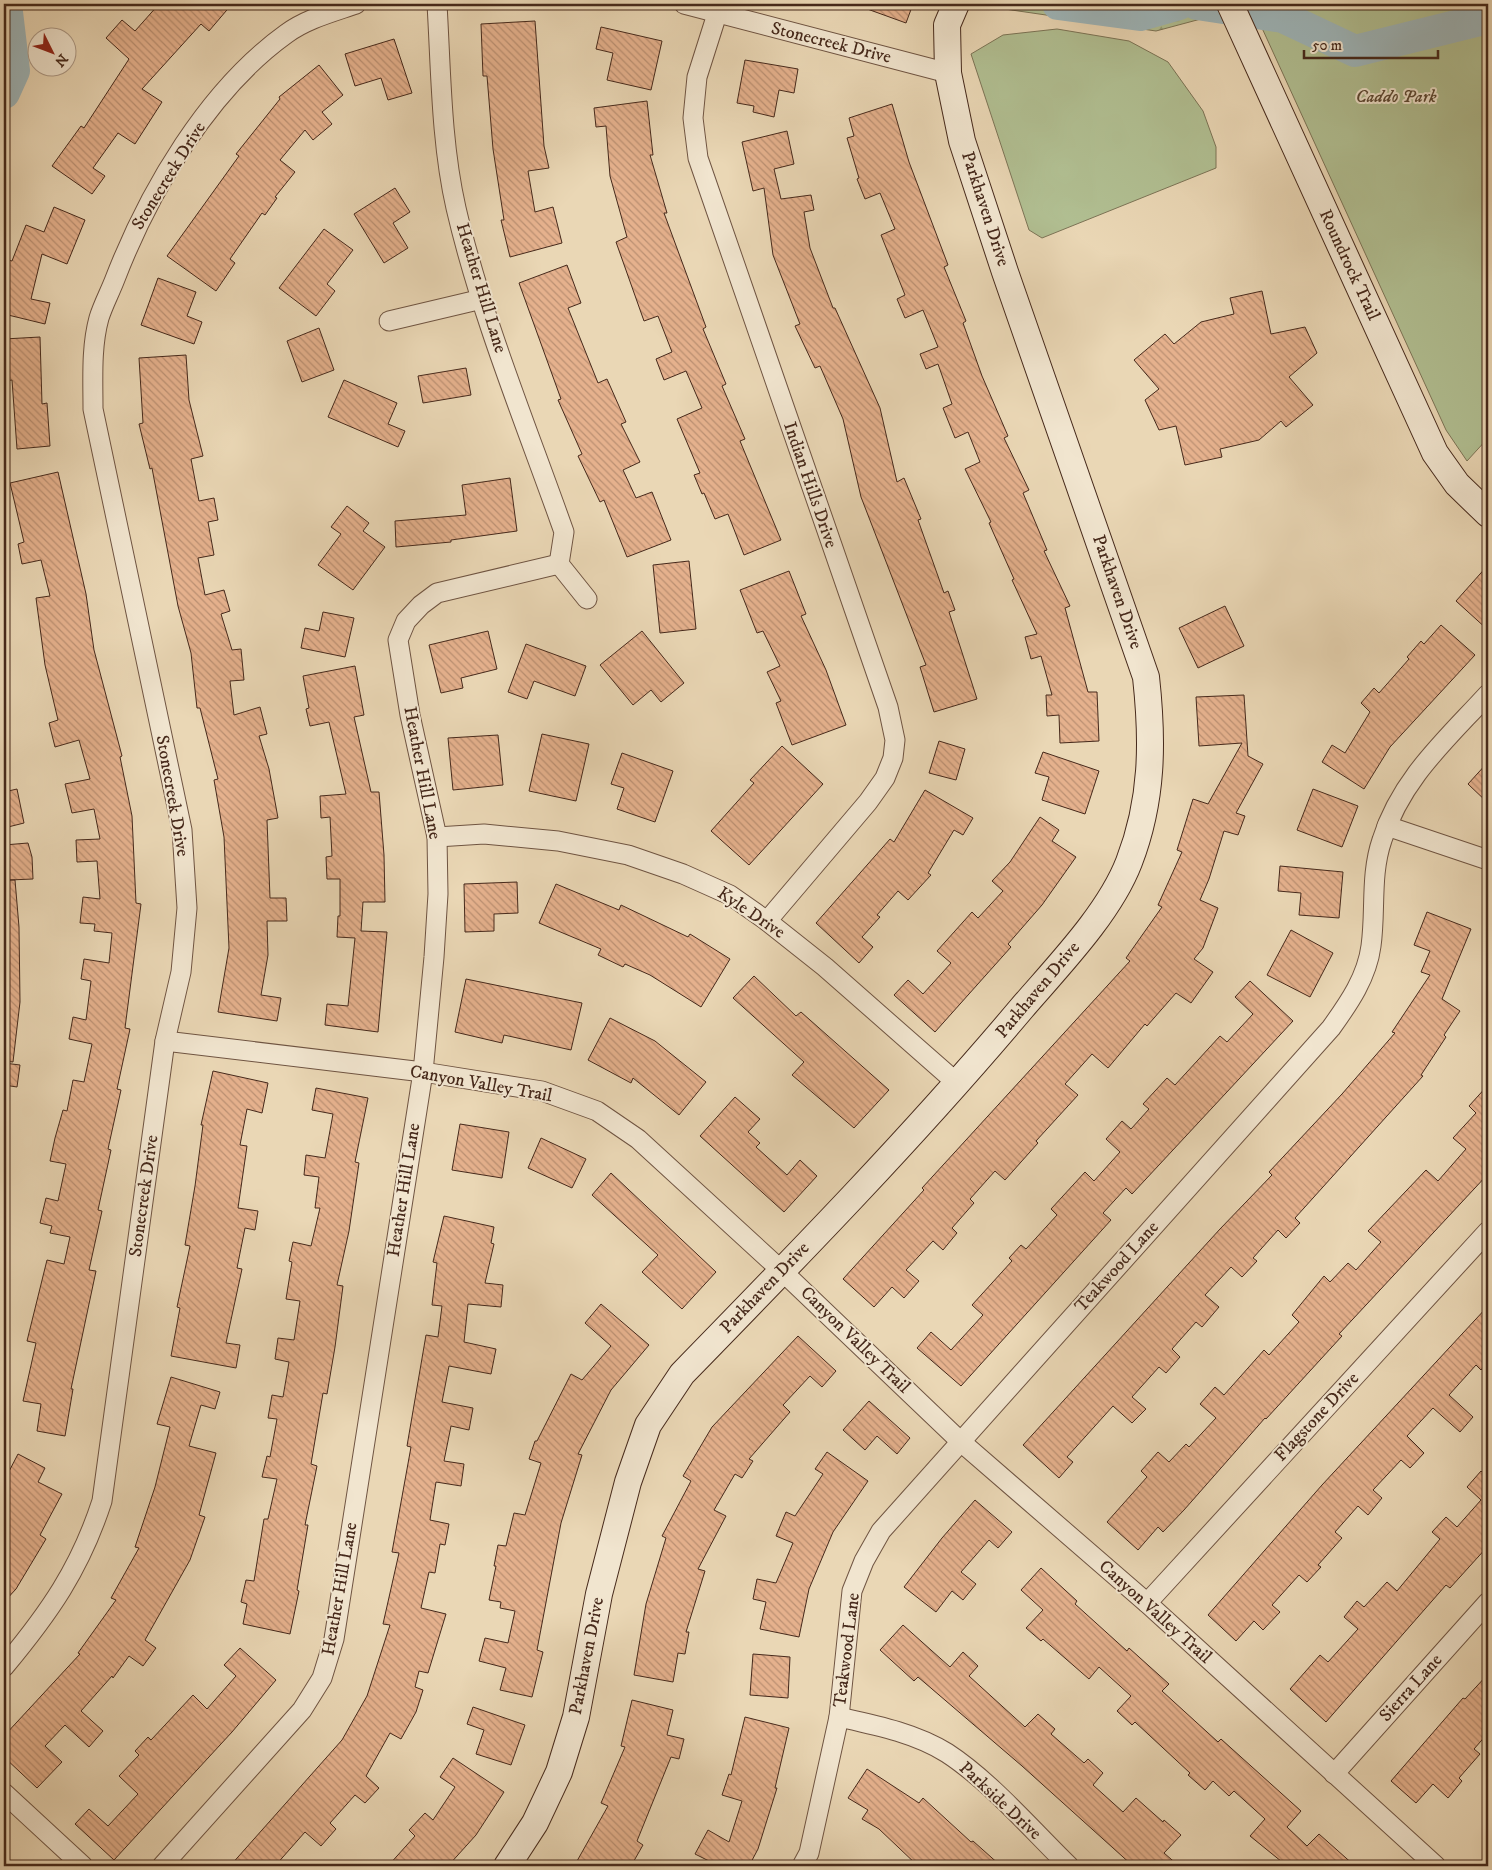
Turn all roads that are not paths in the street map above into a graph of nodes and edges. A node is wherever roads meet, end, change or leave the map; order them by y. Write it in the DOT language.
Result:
graph roads {
  1 [pos="356,4"];
  2 [pos="437,4"];
  3 [pos="684,4"];
  4 [pos="956,4"];
  5 [pos="1230,4"];
  6 [pos="717,14"];
  7 [pos="948,74"];
  8 [pos="482,299"];
  9 [pos="389,321"];
  10 [pos="1488,514"];
  11 [pos="559,564"];
  12 [pos="587,599"];
  13 [pos="1488,694"];
  14 [pos="1387,826"];
  15 [pos="437,837"];
  16 [pos="1485,859"];
  17 [pos="767,921"];
  18 [pos="165,1041"];
  19 [pos="423,1072"];
  20 [pos="958,1084"];
  21 [pos="1488,1231"];
  22 [pos="782,1270"];
  23 [pos="960,1441"];
  24 [pos="1488,1602"];
  25 [pos="1147,1603"];
  26 [pos="4,1667"];
  27 [pos="839,1717"];
  28 [pos="1334,1774"];
  29 [pos="4,1793"];
  30 [pos="82,1866"];
  31 [pos="162,1866"];
  32 [pos="506,1866"];
  33 [pos="802,1866"];
  34 [pos="1070,1866"];
  35 [pos="1436,1866"];
  1 -- 18 [label="street, Stonecreek Drive"];
  2 -- 8 [label="street, Heather Hill Lane"];
  3 -- 6 [label="street, Stonecreek Drive"];
  4 -- 7 [label="street, Parkhaven Drive"];
  5 -- 10 [label="street, Roundrock Trail"];
  6 -- 7 [label="street, Stonecreek Drive"];
  6 -- 17 [label="street, Indian Hills Drive"];
  7 -- 20 [label="street, Parkhaven Drive"];
  8 -- 9 [label="street"];
  8 -- 11 [label="street, Heather Hill Lane"];
  11 -- 12 [label="street"];
  11 -- 15 [label="street, Heather Hill Lane"];
  13 -- 14 [label="street, Teakwood Lane"];
  14 -- 16 [label="street"];
  14 -- 23 [label="street, Teakwood Lane"];
  15 -- 17 [label="street, Kyle Drive"];
  15 -- 19 [label="street, Heather Hill Lane"];
  17 -- 20 [label="street, Kyle Drive"];
  18 -- 19 [label="street, Canyon Valley Trail"];
  18 -- 26 [label="street, Stonecreek Drive"];
  19 -- 22 [label="street, Canyon Valley Trail"];
  19 -- 31 [label="street, Heather Hill Lane"];
  20 -- 22 [label="street, Parkhaven Drive"];
  21 -- 25 [label="street, Flagstone Drive"];
  22 -- 23 [label="street, Canyon Valley Trail"];
  22 -- 32 [label="street, Parkhaven Drive"];
  23 -- 25 [label="street, Canyon Valley Trail"];
  23 -- 27 [label="street, Teakwood Lane"];
  24 -- 28 [label="street, Sierra Lane"];
  25 -- 28 [label="street, Canyon Valley Trail"];
  27 -- 33 [label="street, Teakwood Lane"];
  27 -- 34 [label="street, Parkside Drive"];
  28 -- 35 [label="street, Canyon Valley Trail"];
  29 -- 30 [label="street"];
}
